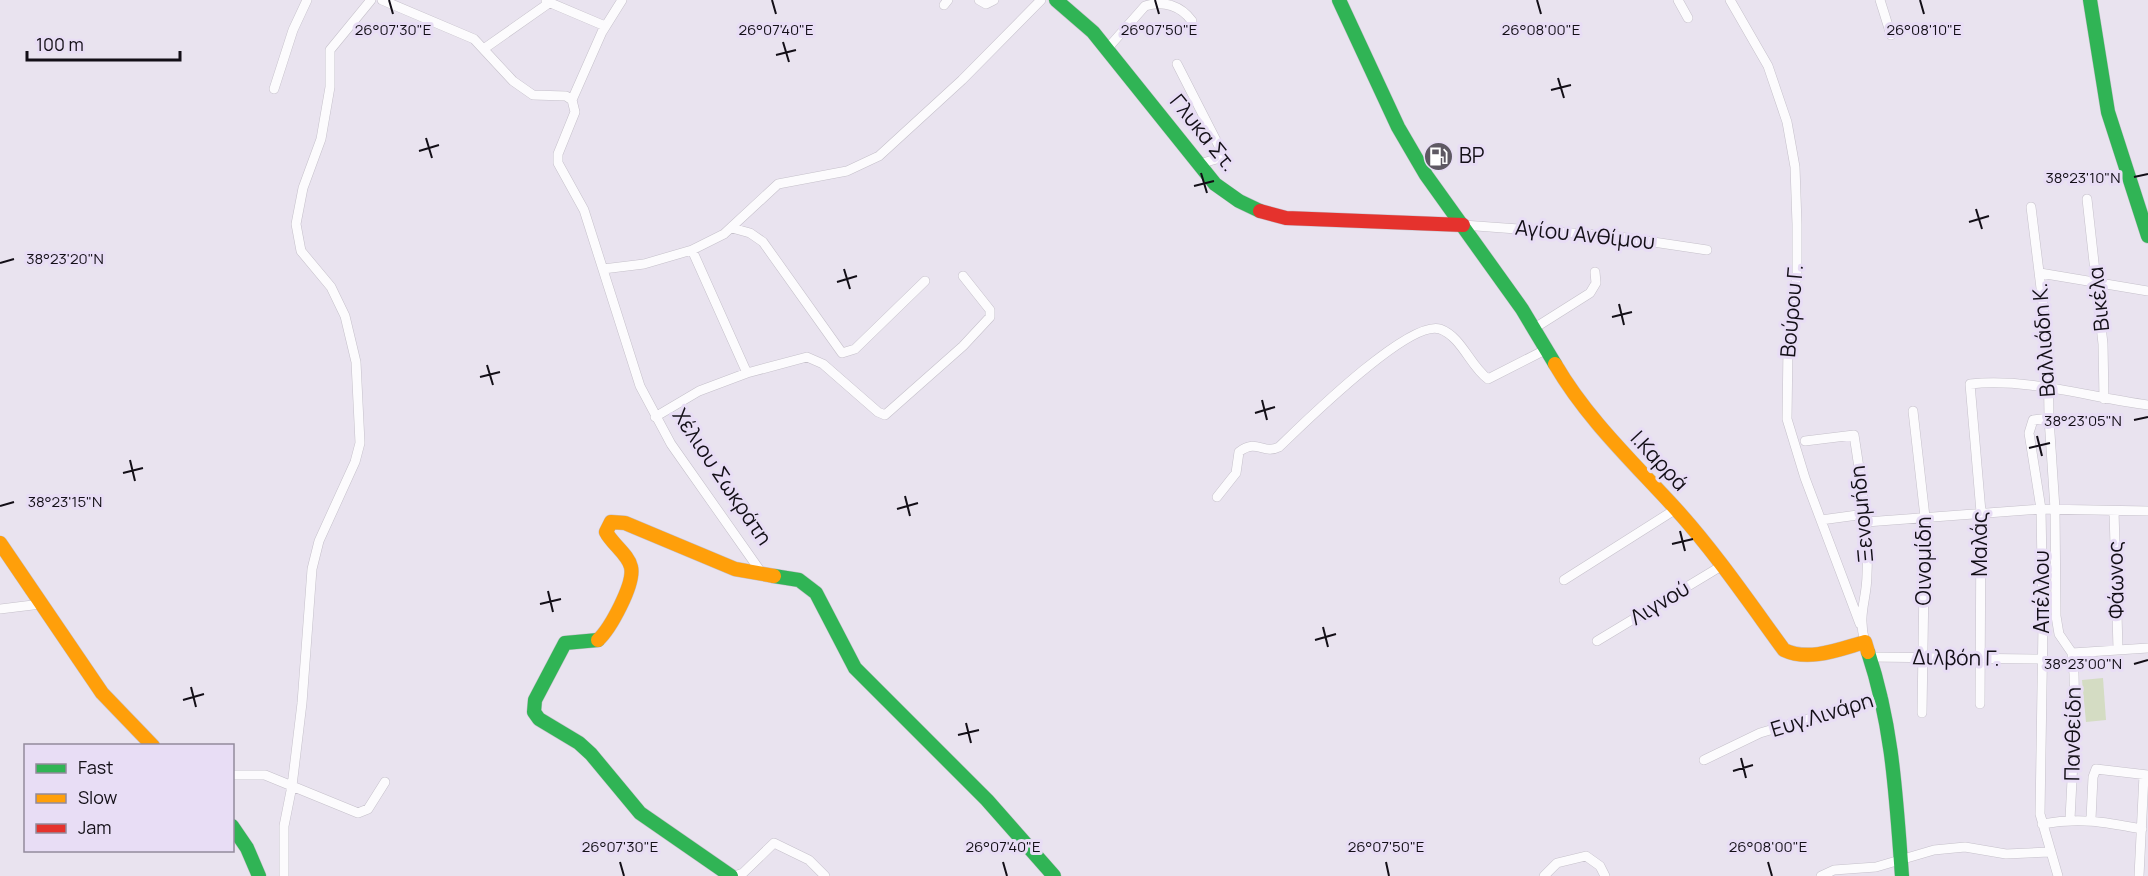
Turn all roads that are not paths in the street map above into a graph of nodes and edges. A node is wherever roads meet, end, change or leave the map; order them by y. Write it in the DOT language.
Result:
graph roads {
  1 [pos="307,0"];
  2 [pos="371,0"];
  3 [pos="382,0"];
  4 [pos="622,0"];
  5 [pos="979,0"];
  6 [pos="994,0"];
  7 [pos="1041,0"];
  8 [pos="1056,0"];
  9 [pos="1339,0"];
  10 [pos="1677,0"];
  11 [pos="1730,0"];
  12 [pos="1880,0"];
  13 [pos="2091,0"];
  14 [pos="547,1"];
  15 [pos="1688,18"];
  16 [pos="1192,21"];
  17 [pos="605,26"];
  18 [pos="1891,35"];
  19 [pos="485,48"];
  20 [pos="1107,49"];
  21 [pos="1178,64"];
  22 [pos="274,89"];
  23 [pos="572,100"];
  24 [pos="1199,164"];
  25 [pos="2088,199"];
  26 [pos="2031,207"];
  27 [pos="1463,225"];
  28 [pos="732,228"];
  29 [pos="2148,236"];
  30 [pos="692,250"];
  31 [pos="1707,250"];
  32 [pos="603,269"];
  33 [pos="1595,272"];
  34 [pos="2040,273"];
  35 [pos="963,276"];
  36 [pos="925,280"];
  37 [pos="2097,284"];
  38 [pos="2148,291"];
  39 [pos="1533,329"];
  40 [pos="1545,350"];
  41 [pos="747,374"];
  42 [pos="2050,387"];
  43 [pos="2104,399"];
  44 [pos="2148,405"];
  45 [pos="1913,411"];
  46 [pos="655,417"];
  47 [pos="2049,418"];
  48 [pos="1805,441"];
  49 [pos="1217,497"];
  50 [pos="1676,509"];
  51 [pos="2041,509"];
  52 [pos="2055,509"];
  53 [pos="2114,511"];
  54 [pos="2148,511"];
  55 [pos="1981,512"];
  56 [pos="1925,517"];
  57 [pos="1866,518"];
  58 [pos="1821,520"];
  59 [pos="0,543"];
  60 [pos="1723,565"];
  61 [pos="761,572"];
  62 [pos="1564,579"];
  63 [pos="41,604"];
  64 [pos="0,609"];
  65 [pos="1860,624"];
  66 [pos="1597,641"];
  67 [pos="1866,642"];
  68 [pos="2148,648"];
  69 [pos="2118,649"];
  70 [pos="2072,653"];
  71 [pos="1870,657"];
  72 [pos="1922,658"];
  73 [pos="1978,658"];
  74 [pos="2042,659"];
  75 [pos="1883,697"];
  76 [pos="1980,705"];
  77 [pos="1922,712"];
  78 [pos="151,744"];
  79 [pos="1704,760"];
  80 [pos="234,775"];
  81 [pos="2146,775"];
  82 [pos="385,782"];
  83 [pos="292,786"];
  84 [pos="2070,819"];
  85 [pos="2091,819"];
  86 [pos="2042,824"];
  87 [pos="234,829"];
  88 [pos="2142,829"];
  89 [pos="2050,852"];
  90 [pos="1901,861"];
  91 [pos="259,876"];
  92 [pos="284,876"];
  93 [pos="733,876"];
  94 [pos="825,876"];
  95 [pos="1054,876"];
  96 [pos="1544,876"];
  97 [pos="1605,876"];
  98 [pos="1821,876"];
  99 [pos="1902,876"];
  100 [pos="2058,876"];
  101 [pos="2139,876"];
  1 -- 22 [label="street"];
  2 -- 83 [label="street"];
  3 -- 19 [label="street"];
  4 -- 17 [label="street, Χέλιου Σωκράτη"];
  5 -- 6 [label="street"];
  7 -- 28 [label="street"];
  8 -- 20 [label="main road, Γλυκα Στ."];
  9 -- 27 [label="main road, Ι.Καρρά"];
  10 -- 15 [label="street"];
  11 -- 58 [label="street, Βούρου Γ."];
  12 -- 18 [label="street"];
  13 -- 29 [label="main road"];
  14 -- 17 [label="street"];
  14 -- 19 [label="street"];
  16 -- 20 [label="street"];
  17 -- 23 [label="street, Χέλιου Σωκράτη"];
  19 -- 23 [label="street"];
  20 -- 24 [label="main road, Γλυκα Στ."];
  21 -- 24 [label="street"];
  23 -- 32 [label="street, Χέλιου Σωκράτη"];
  24 -- 27 [label="main road, Γλυκα Στ."];
  25 -- 37 [label="street, Βικέλα"];
  26 -- 34 [label="street, Βαλλιάδη Κ."];
  27 -- 31 [label="street, Αγίου Ανθίμου"];
  27 -- 39 [label="main road, Ι.Καρρά"];
  28 -- 30 [label="street"];
  28 -- 36 [label="street"];
  30 -- 32 [label="street"];
  30 -- 41 [label="street"];
  32 -- 46 [label="street, Χέλιου Σωκράτη"];
  33 -- 39 [label="street"];
  34 -- 37 [label="street"];
  34 -- 42 [label="street, Βαλλιάδη Κ."];
  35 -- 41 [label="street"];
  37 -- 38 [label="street"];
  37 -- 43 [label="street, Βικέλα"];
  39 -- 40 [label="main road, Ι.Καρρά"];
  40 -- 49 [label="street"];
  40 -- 50 [label="main road, Ι.Καρρά"];
  41 -- 46 [label="street"];
  42 -- 43 [label="street"];
  42 -- 47 [label="street, Βαλλιάδη Κ."];
  42 -- 55 [label="street, Μαλάς"];
  43 -- 44 [label="street"];
  45 -- 56 [label="street, Οινομίδη"];
  46 -- 61 [label="street, Χέλιου Σωκράτη"];
  47 -- 51 [label="street, Απέλλου"];
  47 -- 52 [label="street, Βαλλιάδη Κ."];
  48 -- 57 [label="street, Ξενομήδη"];
  50 -- 60 [label="main road, Ι.Καρρά"];
  50 -- 62 [label="street"];
  51 -- 52 [label="street"];
  51 -- 55 [label="street"];
  51 -- 74 [label="street, Απέλλου"];
  52 -- 53 [label="street"];
  52 -- 70 [label="street, Πανθείδη"];
  53 -- 54 [label="street"];
  53 -- 69 [label="street, Φάωνος"];
  55 -- 56 [label="street"];
  55 -- 73 [label="street, Μαλάς"];
  56 -- 57 [label="street"];
  56 -- 72 [label="street, Οινομίδη"];
  57 -- 58 [label="street"];
  57 -- 65 [label="street, Ξενομήδη"];
  58 -- 65 [label="street, Βούρου Γ."];
  59 -- 63 [label="main road"];
  60 -- 66 [label="street, Λιγνού"];
  60 -- 67 [label="main road, Ι.Καρρά"];
  61 -- 93 [label="main road, Χέλιου Σωκράτη"];
  61 -- 95 [label="main road"];
  63 -- 64 [label="street"];
  63 -- 78 [label="main road"];
  65 -- 67 [label="street, Ξενομήδη"];
  67 -- 71 [label="main road"];
  68 -- 69 [label="street"];
  69 -- 70 [label="street"];
  70 -- 84 [label="street, Πανθείδη"];
  71 -- 72 [label="street, Διλβόη Γ."];
  71 -- 75 [label="main road"];
  72 -- 73 [label="street, Διλβόη Γ."];
  72 -- 77 [label="street, Οινομίδη"];
  73 -- 74 [label="street, Διλβόη Γ."];
  73 -- 76 [label="street, Μαλάς"];
  74 -- 86 [label="street, Απέλλου"];
  75 -- 79 [label="street, Ευγ.Λινάρη"];
  75 -- 90 [label="main road"];
  80 -- 83 [label="street"];
  81 -- 85 [label="street"];
  81 -- 88 [label="street"];
  82 -- 83 [label="street"];
  83 -- 92 [label="street"];
  84 -- 85 [label="street"];
  84 -- 86 [label="street"];
  85 -- 88 [label="street"];
  86 -- 89 [label="street, Απέλλου"];
  87 -- 91 [label="main road"];
  88 -- 101 [label="street"];
  89 -- 90 [label="street"];
  89 -- 100 [label="street, Απέλλου"];
  90 -- 98 [label="street"];
  90 -- 99 [label="main road"];
  93 -- 94 [label="street"];
  96 -- 97 [label="street"];
}
